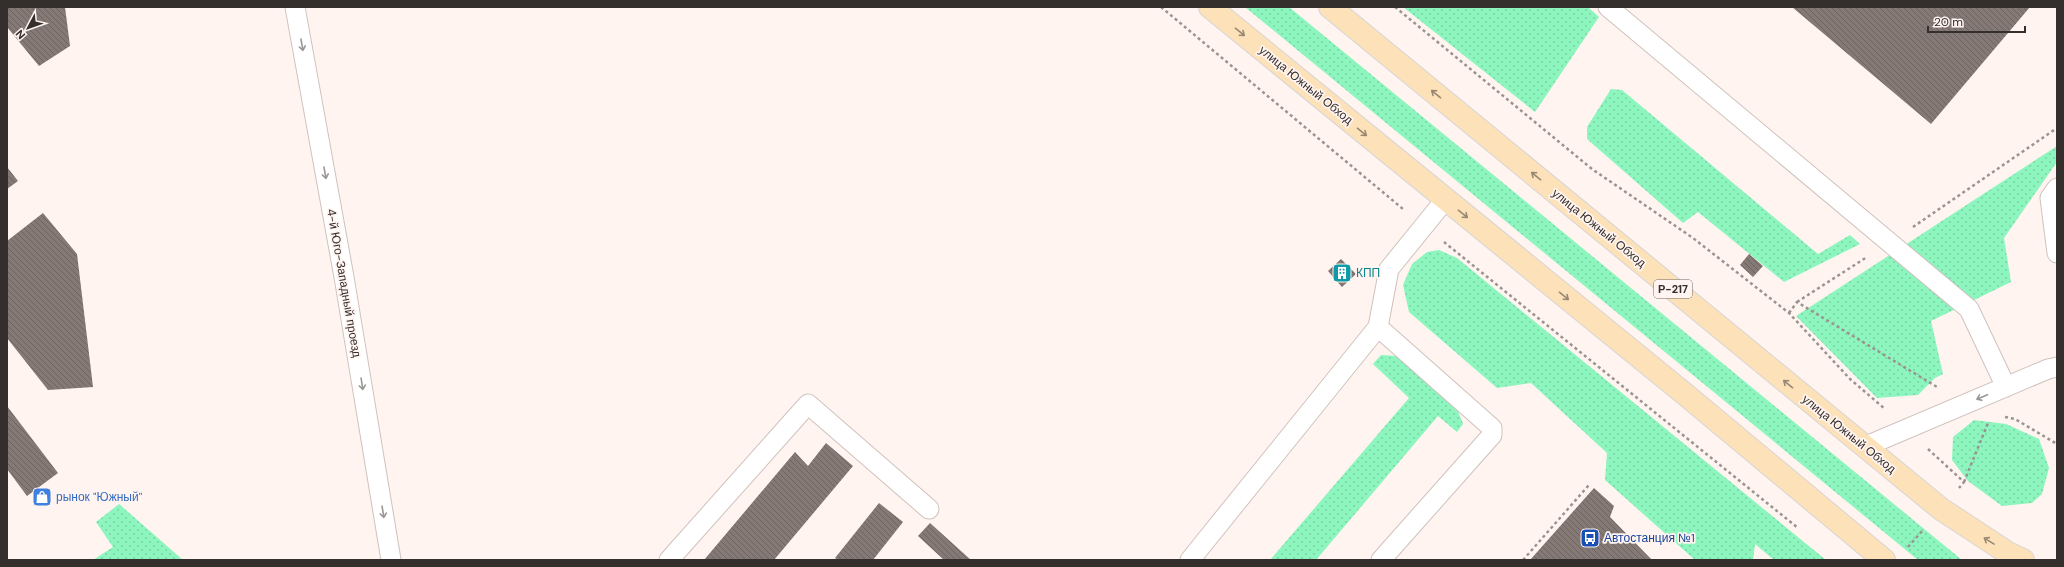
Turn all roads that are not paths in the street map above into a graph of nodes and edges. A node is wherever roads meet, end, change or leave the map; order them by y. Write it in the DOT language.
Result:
graph roads {
  1 [pos="295,7"];
  2 [pos="1210,7"];
  3 [pos="1330,7"];
  4 [pos="1608,7"];
  5 [pos="2057,188"];
  6 [pos="1445,200"];
  7 [pos="2057,254"];
  8 [pos="1378,327"];
  9 [pos="2057,367"];
  10 [pos="2006,387"];
  11 [pos="1864,447"];
  12 [pos="929,509"];
  13 [pos="391,560"];
  14 [pos="669,560"];
  15 [pos="1190,560"];
  16 [pos="1381,560"];
  17 [pos="1884,560"];
  18 [pos="2023,560"];
  1 -- 13 [label="lane, 4-й Юго-Западный проезд, one-way"];
  2 -- 6 [label="main road, улица Южный Обход, one-way"];
  11 -- 3 [label="main road, улица Южный Обход / Р-217, one-way"];
  4 -- 10 [label="lane"];
  5 -- 7 [label="lane"];
  6 -- 8 [label="lane"];
  6 -- 17 [label="main road, улица Южный Обход, one-way"];
  8 -- 15 [label="lane"];
  8 -- 16 [label="lane"];
  9 -- 10 [label="lane"];
  10 -- 11 [label="lane, one-way"];
  18 -- 11 [label="main road, улица Южный Обход / Р-217, one-way"];
  12 -- 14 [label="lane"];
}
